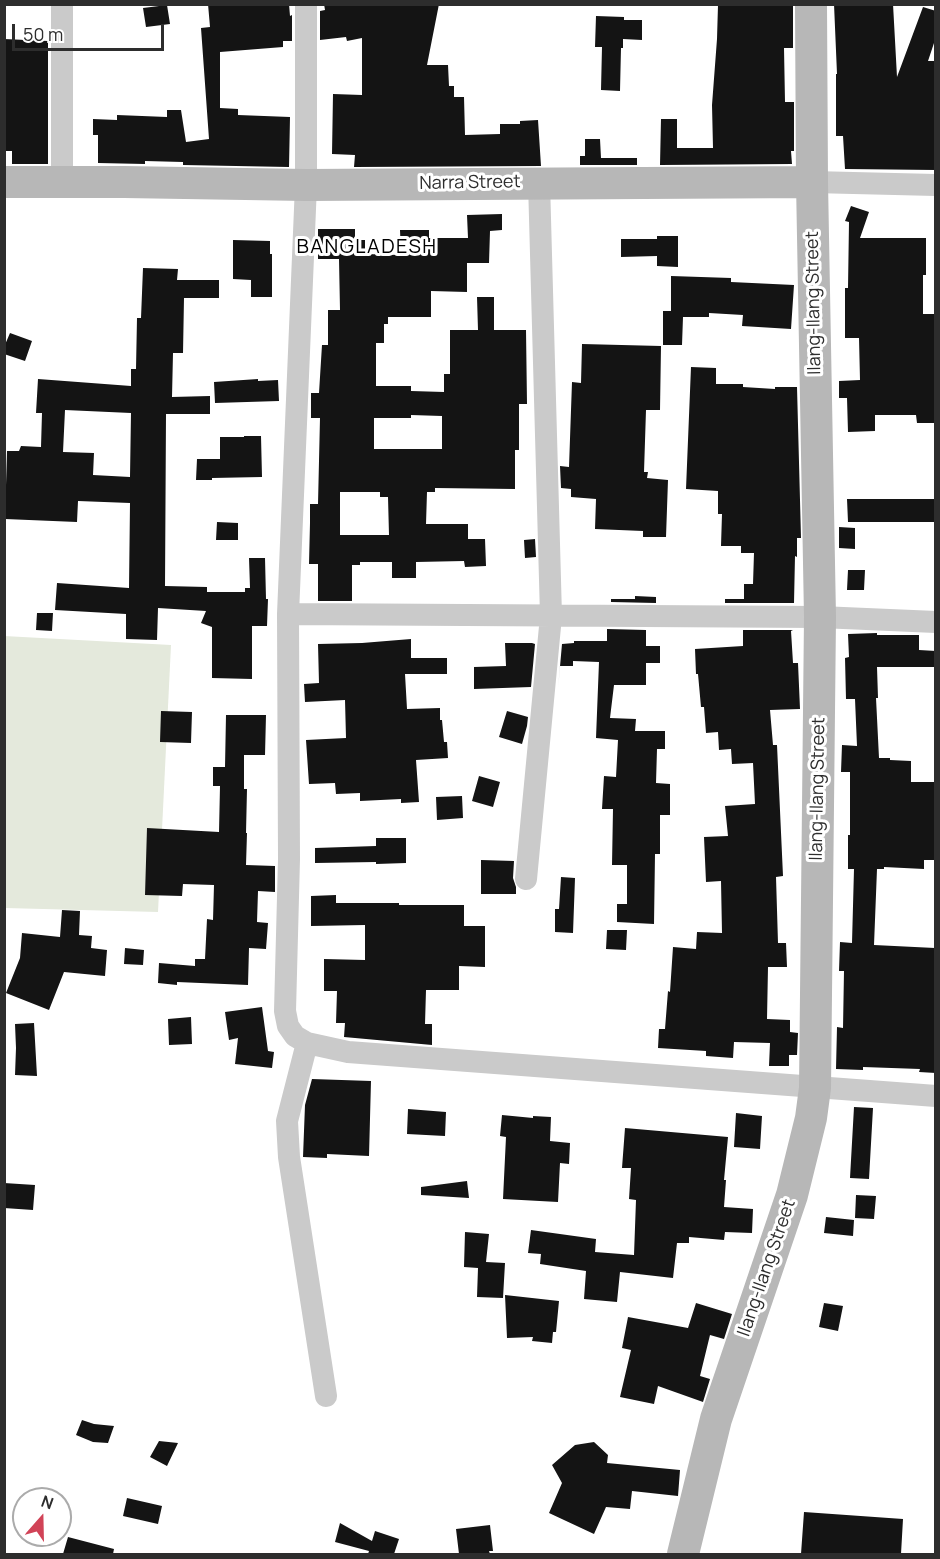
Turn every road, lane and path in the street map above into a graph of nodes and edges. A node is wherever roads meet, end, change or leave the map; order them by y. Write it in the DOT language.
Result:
graph roads {
  1 [pos="62,4"];
  2 [pos="306,4"];
  3 [pos="811,4"];
  4 [pos="4,182"];
  5 [pos="62,182"];
  6 [pos="539,182"];
  7 [pos="812,182"];
  8 [pos="936,184"];
  9 [pos="306,185"];
  10 [pos="288,614"];
  11 [pos="551,615"];
  12 [pos="820,617"];
  13 [pos="936,622"];
  14 [pos="526,879"];
  15 [pos="307,1043"];
  16 [pos="814,1088"];
  17 [pos="936,1096"];
  18 [pos="326,1396"];
  19 [pos="683,1554"];
  1 -- 5 [label="street"];
  2 -- 9 [label="street"];
  3 -- 7 [label="main road, Ilang-Ilang Street"];
  4 -- 5 [label="main road, Narra Street"];
  5 -- 9 [label="main road, Narra Street"];
  6 -- 7 [label="main road, Narra Street"];
  6 -- 9 [label="main road, Narra Street"];
  6 -- 11 [label="street"];
  7 -- 8 [label="street, Narra Street"];
  7 -- 12 [label="main road, Ilang-Ilang Street"];
  9 -- 10 [label="street"];
  10 -- 11 [label="street"];
  10 -- 15 [label="street"];
  11 -- 12 [label="street"];
  11 -- 14 [label="street"];
  12 -- 13 [label="street"];
  12 -- 16 [label="main road, Ilang-Ilang Street"];
  15 -- 16 [label="street"];
  15 -- 18 [label="street"];
  16 -- 17 [label="street"];
  16 -- 19 [label="main road, Ilang-Ilang Street"];
}
